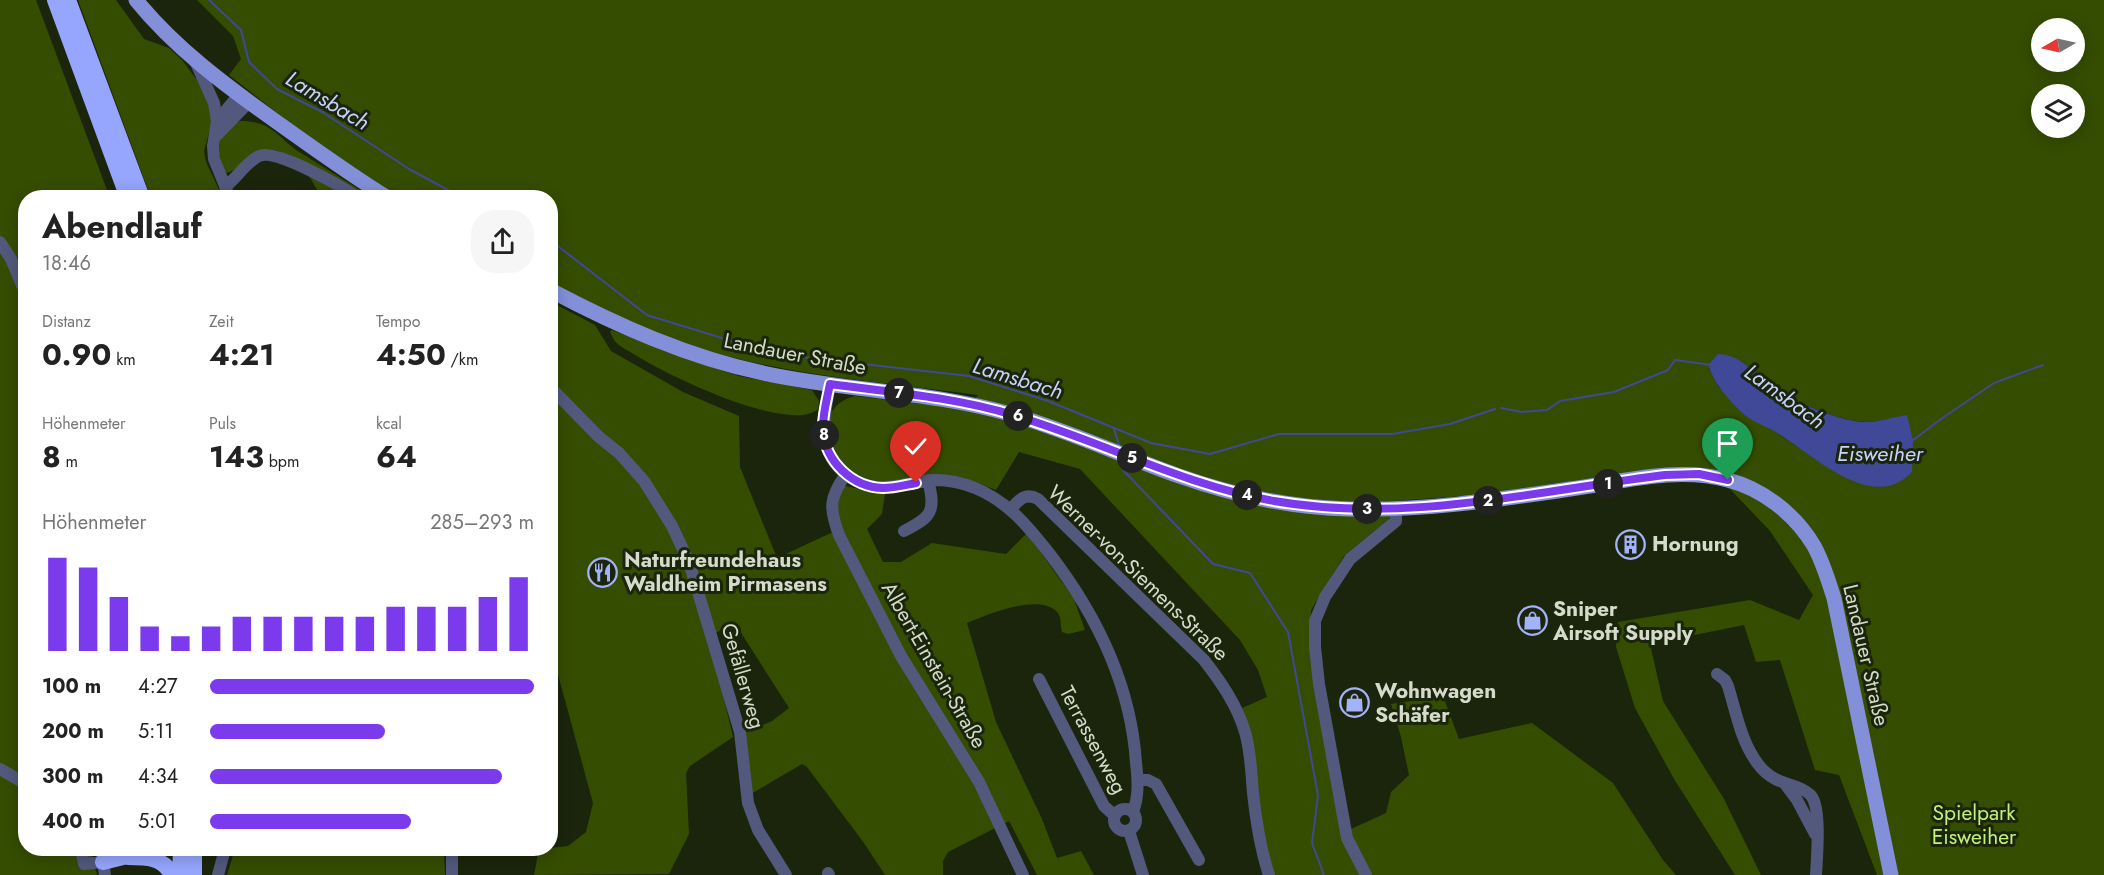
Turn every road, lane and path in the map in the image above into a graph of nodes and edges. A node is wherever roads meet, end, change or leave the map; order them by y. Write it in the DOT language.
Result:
graph roads {
  1 [pos="55,0"];
  2 [pos="68,0"];
  3 [pos="136,0"];
  4 [pos="195,59"];
  5 [pos="244,98"];
  6 [pos="218,121"];
  7 [pos="215,141"];
  8 [pos="126,190"];
  9 [pos="139,190"];
  10 [pos="226,190"];
  11 [pos="229,190"];
  12 [pos="345,190"];
  13 [pos="376,190"];
  14 [pos="0,242"];
  15 [pos="18,276"];
  16 [pos="558,294"];
  17 [pos="830,384"];
  18 [pos="558,395"];
  19 [pos="846,474"];
  20 [pos="928,480"];
  21 [pos="1011,509"];
  22 [pos="1396,509"];
  23 [pos="904,531"];
  24 [pos="1717,674"];
  25 [pos="1039,679"];
  26 [pos="0,769"];
  27 [pos="18,779"];
  28 [pos="1137,780"];
  29 [pos="1133,812"];
  30 [pos="1115,816"];
  31 [pos="1129,831"];
  32 [pos="82,856"];
  33 [pos="181,856"];
  34 [pos="194,856"];
  35 [pos="223,856"];
  36 [pos="452,856"];
  37 [pos="128,857"];
  38 [pos="1199,860"];
  39 [pos="103,862"];
  40 [pos="172,875"];
  41 [pos="180,875"];
  42 [pos="194,875"];
  43 [pos="218,875"];
  44 [pos="452,875"];
  45 [pos="786,875"];
  46 [pos="1023,875"];
  47 [pos="1143,875"];
  48 [pos="1269,875"];
  49 [pos="1366,875"];
  50 [pos="1816,875"];
  51 [pos="1891,875"];
  1 -- 8 [label="highway"];
  2 -- 9 [label="highway"];
  3 -- 4 [label="main road"];
  4 -- 5 [label="main road"];
  4 -- 6 [label="street"];
  5 -- 6 [label="street"];
  5 -- 7 [label="street"];
  5 -- 13 [label="main road"];
  6 -- 7 [label="street"];
  7 -- 10 [label="street"];
  11 -- 12 [label="street"];
  14 -- 15 [label="street"];
  16 -- 17 [label="main road, Landauer Straße"];
  17 -- 19 [label="street"];
  17 -- 22 [label="main road, Landauer Straße"];
  18 -- 45 [label="street, Gefällerweg"];
  19 -- 20 [label="street"];
  19 -- 46 [label="street, Albert-Einstein-Straße"];
  20 -- 21 [label="street"];
  20 -- 23 [label="street"];
  21 -- 28 [label="street"];
  21 -- 48 [label="street, Werner-von-Siemens-Straße"];
  22 -- 49 [label="street"];
  22 -- 51 [label="main road, Landauer Straße"];
  24 -- 50 [label="street"];
  25 -- 30 [label="street, Terrassenweg"];
  26 -- 27 [label="street"];
  28 -- 29 [label="street"];
  28 -- 38 [label="street"];
  29 -- 30 [label="street"];
  29 -- 31 [label="street"];
  30 -- 31 [label="street"];
  31 -- 47 [label="street"];
  32 -- 39 [label="street"];
  33 -- 41 [label="highway"];
  34 -- 42 [label="highway"];
  35 -- 43 [label="street"];
  36 -- 44 [label="street"];
  37 -- 39 [label="highway"];
  37 -- 40 [label="highway"];
}
